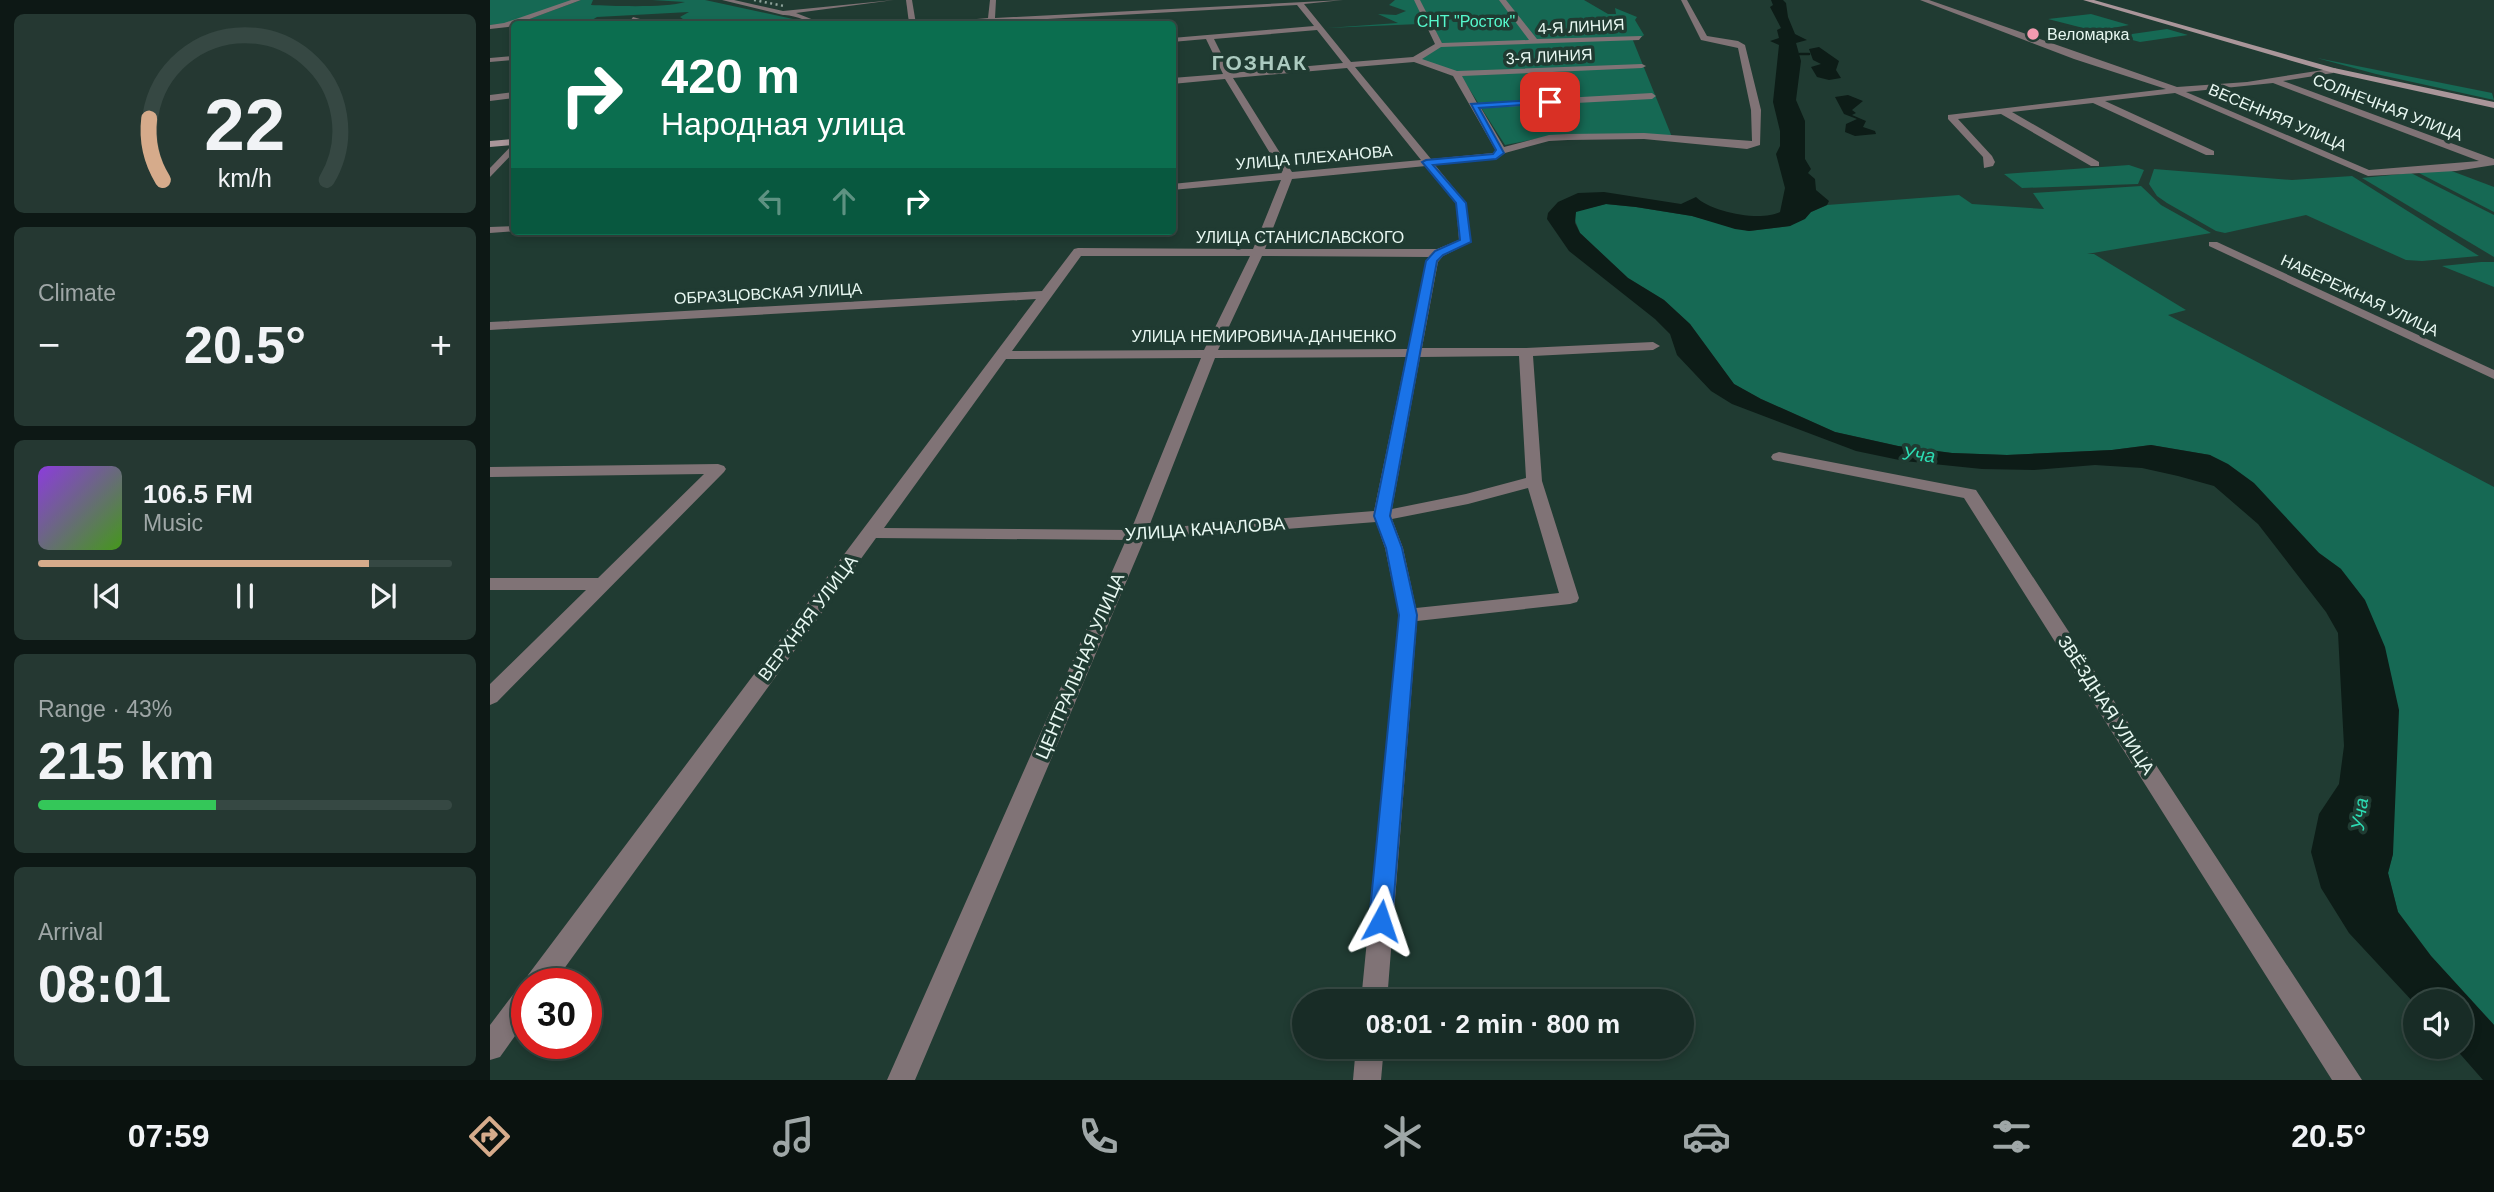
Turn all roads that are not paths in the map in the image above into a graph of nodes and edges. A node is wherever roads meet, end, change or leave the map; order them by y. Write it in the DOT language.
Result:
graph roads {
  1 [pos="578,0"];
  2 [pos="725,0"];
  3 [pos="891,0"];
  4 [pos="909,0"];
  5 [pos="993,0"];
  6 [pos="1084,0"];
  7 [pos="1170,0"];
  8 [pos="1340,0"];
  9 [pos="1417,0"];
  10 [pos="1502,0"];
  11 [pos="1684,0"];
  12 [pos="1923,0"];
  13 [pos="2086,0"];
  14 [pos="1299,3"];
  15 [pos="834,6"];
  16 [pos="1171,10"];
  17 [pos="787,14"];
  18 [pos="1089,18"];
  19 [pos="517,21"];
  20 [pos="811,21"];
  21 [pos="913,21"];
  22 [pos="991,21"];
  23 [pos="1016,21"];
  24 [pos="511,23"];
  25 [pos="490,27"];
  26 [pos="1318,28"];
  27 [pos="1209,37"];
  28 [pos="1639,38"];
  29 [pos="1176,40"];
  30 [pos="1535,42"];
  31 [pos="1440,46"];
  32 [pos="511,58"];
  33 [pos="1415,59"];
  34 [pos="490,60"];
  35 [pos="1349,65"];
  36 [pos="1642,66"];
  37 [pos="2333,69"];
  38 [pos="1456,74"];
  39 [pos="1228,76"];
  40 [pos="1176,81"];
  41 [pos="2273,81"];
  42 [pos="2178,90"];
  43 [pos="511,95"];
  44 [pos="1652,96"];
  45 [pos="490,98"];
  46 [pos="2095,100"];
  47 [pos="2494,105"];
  48 [pos="1474,106"];
  49 [pos="2004,112"];
  50 [pos="490,144"];
  51 [pos="511,144"];
  52 [pos="511,148"];
  53 [pos="1501,151"];
  54 [pos="2210,153"];
  55 [pos="1426,162"];
  56 [pos="2493,163"];
  57 [pos="2095,164"];
  58 [pos="1988,166"];
  59 [pos="490,174"];
  60 [pos="1288,175"];
  61 [pos="1176,187"];
  62 [pos="511,229"];
  63 [pos="490,230"];
  64 [pos="2213,244"];
  65 [pos="1078,252"];
  66 [pos="1258,252"];
  67 [pos="1435,257"];
  68 [pos="1047,295"];
  69 [pos="490,326"];
  70 [pos="1653,346"];
  71 [pos="1210,352"];
  72 [pos="1526,352"];
  73 [pos="1415,353"];
  74 [pos="1000,355"];
  75 [pos="2494,375"];
  76 [pos="1779,457"];
  77 [pos="490,472"];
  78 [pos="1534,481"];
  79 [pos="1382,516"];
  80 [pos="872,533"];
  81 [pos="1137,535"];
  82 [pos="490,584"];
  83 [pos="603,584"];
  84 [pos="1408,615"];
  85 [pos="490,697"];
  86 [pos="549,968"];
  87 [pos="1375,989"];
  88 [pos="511,1019"];
  89 [pos="490,1047"];
  90 [pos="1369,1059"];
  91 [pos="901,1080"];
  92 [pos="1367,1080"];
  93 [pos="2348,1080"];
  1 -- 19 [label="street"];
  2 -- 17 [label="street"];
  3 -- 17 [label="street"];
  4 -- 21 [label="street"];
  5 -- 22 [label="street"];
  6 -- 18 [label="street"];
  7 -- 16 [label="street"];
  8 -- 14 [label="street"];
  9 -- 31 [label="street"];
  10 -- 30 [label="street"];
  11 -- 53 [label="street, УЛИЦА ПЛЕХАНОВА"];
  12 -- 42 [label="street, ВЕСЕННЯЯ УЛИЦА"];
  13 -- 37 [label="main road"];
  14 -- 18 [label="street"];
  14 -- 26 [label="street"];
  15 -- 17 [label="street"];
  17 -- 20 [label="street"];
  18 -- 23 [label="street"];
  24 -- 25 [label="street"];
  26 -- 27 [label="street"];
  26 -- 35 [label="street"];
  27 -- 29 [label="street"];
  27 -- 39 [label="street"];
  28 -- 30 [label="street, 4-Я ЛИНИЯ"];
  30 -- 31 [label="street, 4-Я ЛИНИЯ"];
  31 -- 33 [label="street"];
  32 -- 34 [label="street"];
  33 -- 35 [label="street"];
  33 -- 38 [label="street"];
  35 -- 39 [label="street"];
  35 -- 55 [label="street"];
  36 -- 38 [label="street, 3-Я ЛИНИЯ"];
  37 -- 41 [label="street"];
  37 -- 47 [label="main road"];
  38 -- 48 [label="street"];
  39 -- 40 [label="street"];
  39 -- 60 [label="street"];
  41 -- 42 [label="street"];
  41 -- 56 [label="street, СОЛНЕЧНАЯ УЛИЦА"];
  42 -- 46 [label="street"];
  42 -- 56 [label="street, ВЕСЕННЯЯ УЛИЦА"];
  43 -- 45 [label="street"];
  44 -- 48 [label="street"];
  46 -- 49 [label="street"];
  46 -- 54 [label="street"];
  48 -- 53 [label="street"];
  49 -- 57 [label="street"];
  49 -- 58 [label="street"];
  50 -- 51 [label="main road"];
  52 -- 59 [label="street"];
  53 -- 55 [label="street, УЛИЦА ПЛЕХАНОВА"];
  55 -- 60 [label="street, УЛИЦА ПЛЕХАНОВА"];
  55 -- 67 [label="street"];
  60 -- 61 [label="street, УЛИЦА ПЛЕХАНОВА"];
  60 -- 66 [label="street, ЦЕНТРАЛЬНАЯ УЛИЦА"];
  62 -- 63 [label="street"];
  64 -- 75 [label="street, НАБЕРЕЖНАЯ УЛИЦА"];
  65 -- 66 [label="street, УЛИЦА СТАНИСЛАВСКОГО"];
  65 -- 68 [label="street, ВЕРХНЯЯ УЛИЦА"];
  66 -- 67 [label="street, УЛИЦА СТАНИСЛАВСКОГО"];
  66 -- 71 [label="street, ЦЕНТРАЛЬНАЯ УЛИЦА"];
  67 -- 73 [label="street"];
  68 -- 69 [label="street, ОБРАЗЦОВСКАЯ УЛИЦА"];
  68 -- 74 [label="street, ВЕРХНЯЯ УЛИЦА"];
  70 -- 72 [label="street, УЛИЦА НЕМИРОВИЧА-ДАНЧЕНКО"];
  71 -- 73 [label="street, УЛИЦА НЕМИРОВИЧА-ДАНЧЕНКО"];
  71 -- 74 [label="street, УЛИЦА НЕМИРОВИЧА-ДАНЧЕНКО"];
  71 -- 81 [label="street, ЦЕНТРАЛЬНАЯ УЛИЦА"];
  72 -- 73 [label="street, УЛИЦА НЕМИРОВИЧА-ДАНЧЕНКО"];
  72 -- 78 [label="street"];
  73 -- 79 [label="street"];
  74 -- 80 [label="street, ВЕРХНЯЯ УЛИЦА"];
  76 -- 93 [label="street, ЗВЁЗДНАЯ УЛИЦА"];
  77 -- 83 [label="street"];
  78 -- 79 [label="street, УЛИЦА КАЧАЛОВА"];
  78 -- 84 [label="street"];
  79 -- 81 [label="street, УЛИЦА КАЧАЛОВА"];
  79 -- 84 [label="street"];
  80 -- 81 [label="street, УЛИЦА КАЧАЛОВА"];
  80 -- 86 [label="street, ВЕРХНЯЯ УЛИЦА"];
  81 -- 91 [label="street, ЦЕНТРАЛЬНАЯ УЛИЦА"];
  82 -- 83 [label="street"];
  83 -- 85 [label="street"];
  84 -- 87 [label="street"];
  88 -- 89 [label="street"];
  90 -- 92 [label="street"];
}
